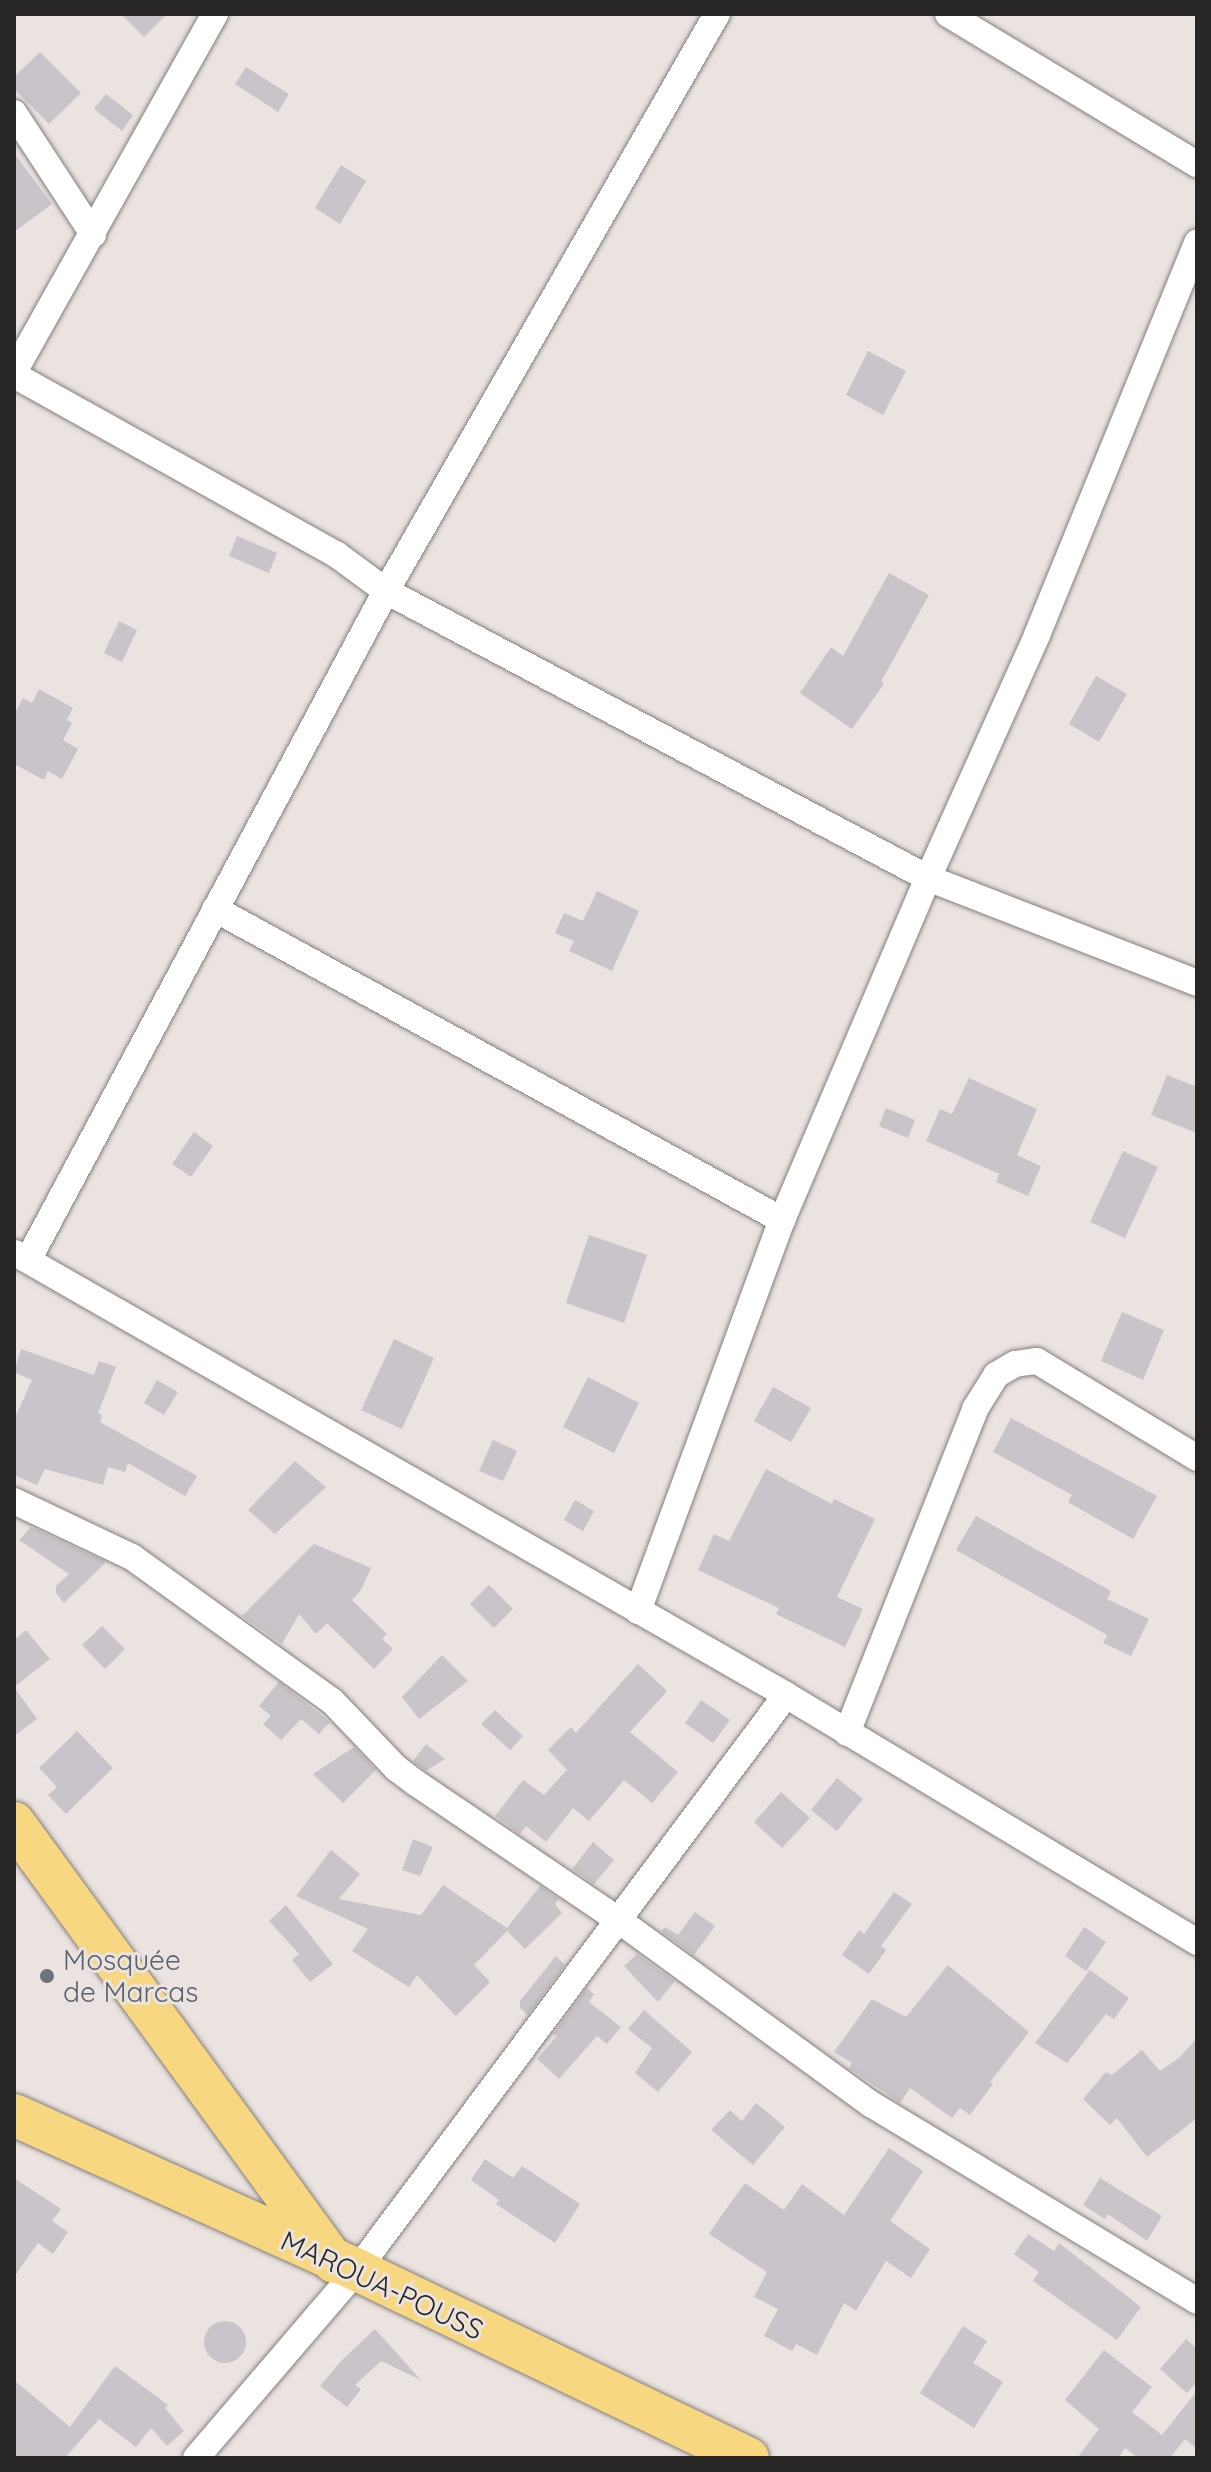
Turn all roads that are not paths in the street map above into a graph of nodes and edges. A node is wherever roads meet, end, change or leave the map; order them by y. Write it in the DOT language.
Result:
graph roads {
  1 [pos="215,14"];
  2 [pos="717,14"];
  3 [pos="948,14"];
  4 [pos="14,113"];
  5 [pos="1197,164"];
  6 [pos="93,234"];
  7 [pos="1197,242"];
  8 [pos="14,373"];
  9 [pos="386,591"];
  10 [pos="928,878"];
  11 [pos="215,909"];
  12 [pos="1197,983"];
  13 [pos="782,1220"];
  14 [pos="21,1256"];
  15 [pos="1197,1458"];
  16 [pos="14,1501"];
  17 [pos="638,1611"];
  18 [pos="786,1695"];
  19 [pos="847,1733"];
  20 [pos="14,1823"];
  21 [pos="617,1919"];
  22 [pos="1197,1942"];
  23 [pos="14,2115"];
  24 [pos="346,2266"];
  25 [pos="1197,2301"];
  26 [pos="196,2458"];
  27 [pos="748,2458"];
  1 -- 6 [label="street"];
  2 -- 9 [label="street"];
  3 -- 5 [label="street"];
  4 -- 6 [label="street"];
  6 -- 8 [label="street"];
  7 -- 10 [label="street"];
  8 -- 9 [label="street"];
  9 -- 10 [label="street"];
  9 -- 11 [label="street"];
  10 -- 12 [label="street"];
  10 -- 13 [label="street"];
  11 -- 13 [label="street"];
  11 -- 14 [label="street"];
  13 -- 17 [label="street"];
  14 -- 17 [label="street"];
  15 -- 19 [label="street"];
  16 -- 21 [label="street"];
  17 -- 18 [label="street"];
  18 -- 19 [label="street"];
  18 -- 21 [label="street"];
  19 -- 22 [label="street"];
  20 -- 24 [label="main road"];
  21 -- 24 [label="street"];
  21 -- 25 [label="street"];
  23 -- 24 [label="main road, MAROUA-POUSS"];
  24 -- 26 [label="street"];
  24 -- 27 [label="main road, MAROUA-POUSS"];
}
